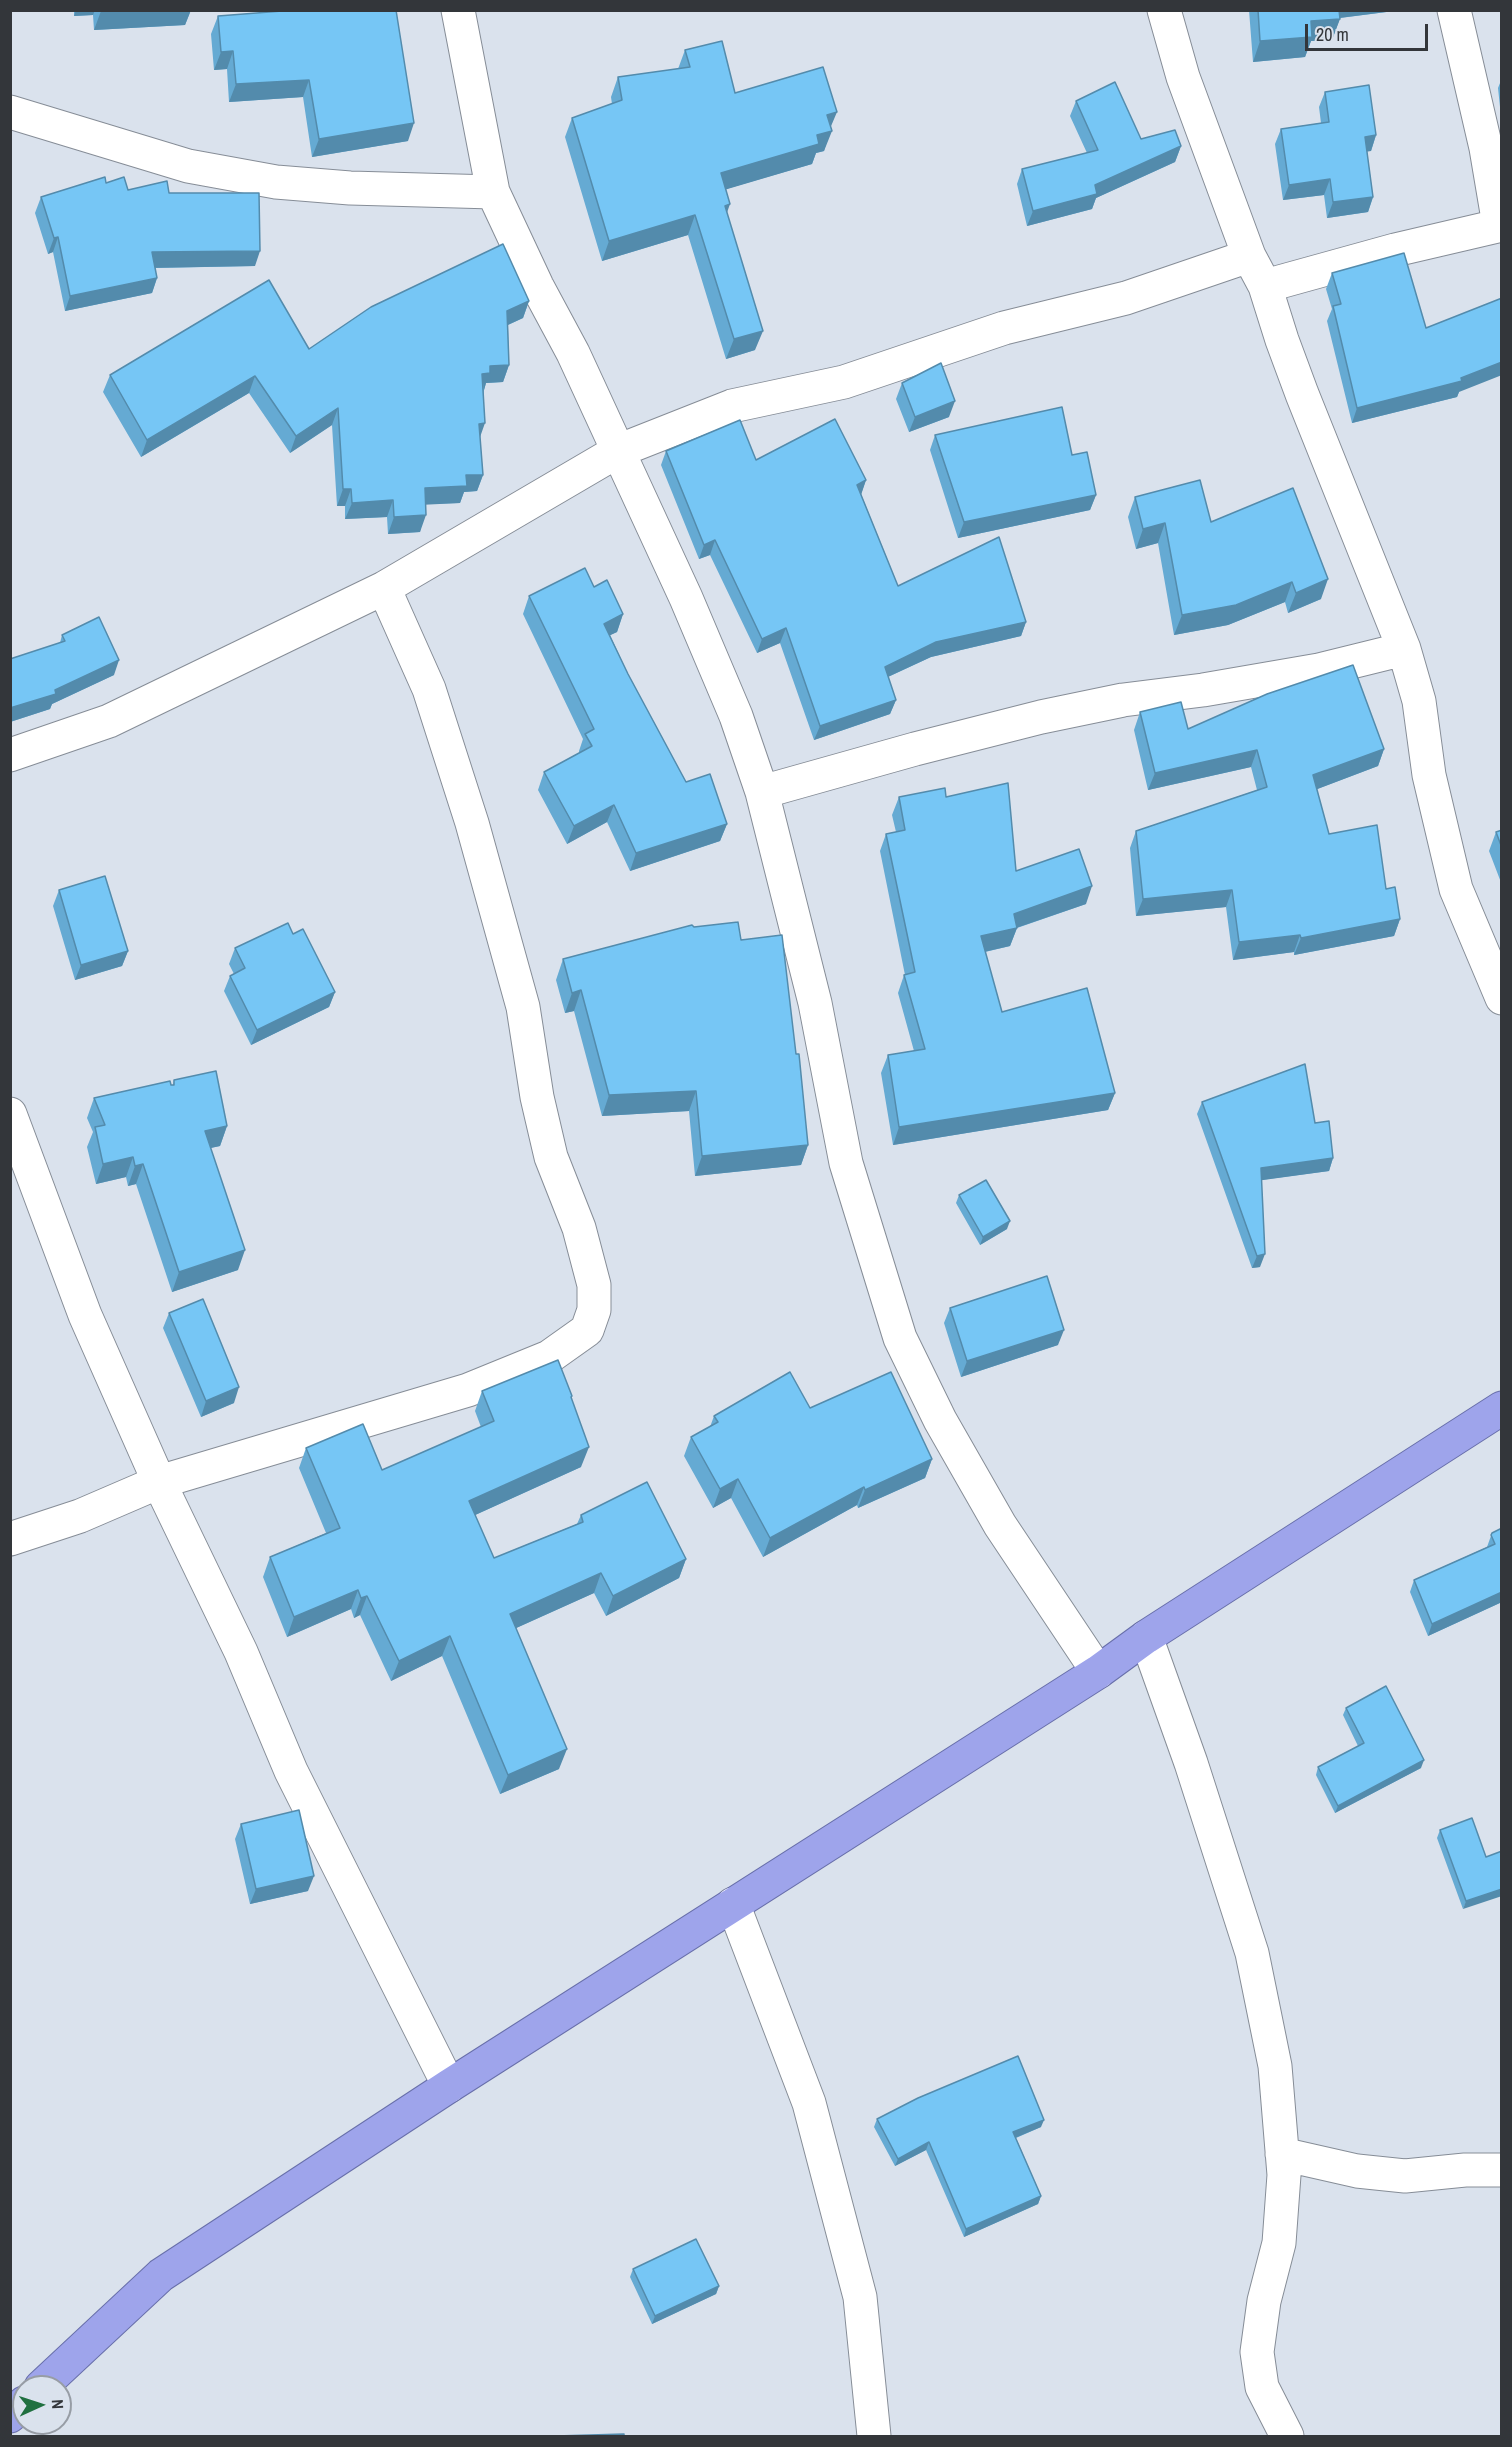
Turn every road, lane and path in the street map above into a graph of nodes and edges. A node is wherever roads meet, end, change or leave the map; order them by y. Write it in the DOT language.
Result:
graph roads {
  1 [pos="458,10"];
  2 [pos="1164,10"];
  3 [pos="1454,10"];
  4 [pos="10,112"];
  5 [pos="493,192"];
  6 [pos="1500,225"];
  7 [pos="1250,256"];
  8 [pos="1265,286"];
  9 [pos="618,451"];
  10 [pos="384,588"];
  11 [pos="1404,650"];
  12 [pos="10,755"];
  13 [pos="762,792"];
  14 [pos="1502,999"];
  15 [pos="10,1114"];
  16 [pos="1502,1408"];
  17 [pos="159,1482"];
  18 [pos="10,1539"];
  19 [pos="1146,1636"];
  20 [pos="1098,1672"];
  21 [pos="733,1904"];
  22 [pos="449,2086"];
  23 [pos="1282,2154"];
  24 [pos="1502,2170"];
  25 [pos="54,2375"];
  26 [pos="874,2436"];
  27 [pos="1287,2436"];
  1 -- 5 [label="street"];
  2 -- 7 [label="street"];
  3 -- 6 [label="street"];
  4 -- 5 [label="street"];
  5 -- 9 [label="street"];
  6 -- 8 [label="street"];
  7 -- 8 [label="street"];
  7 -- 9 [label="street"];
  8 -- 11 [label="street"];
  9 -- 10 [label="street"];
  9 -- 13 [label="street"];
  10 -- 12 [label="street"];
  10 -- 17 [label="street"];
  11 -- 13 [label="street"];
  11 -- 14 [label="street"];
  13 -- 20 [label="street"];
  15 -- 17 [label="street"];
  16 -- 19 [label="highway"];
  17 -- 18 [label="street"];
  17 -- 22 [label="street"];
  19 -- 20 [label="highway"];
  19 -- 23 [label="street"];
  20 -- 21 [label="highway"];
  21 -- 22 [label="highway"];
  21 -- 26 [label="street"];
  22 -- 25 [label="highway"];
  23 -- 24 [label="street"];
  23 -- 27 [label="street"];
}
